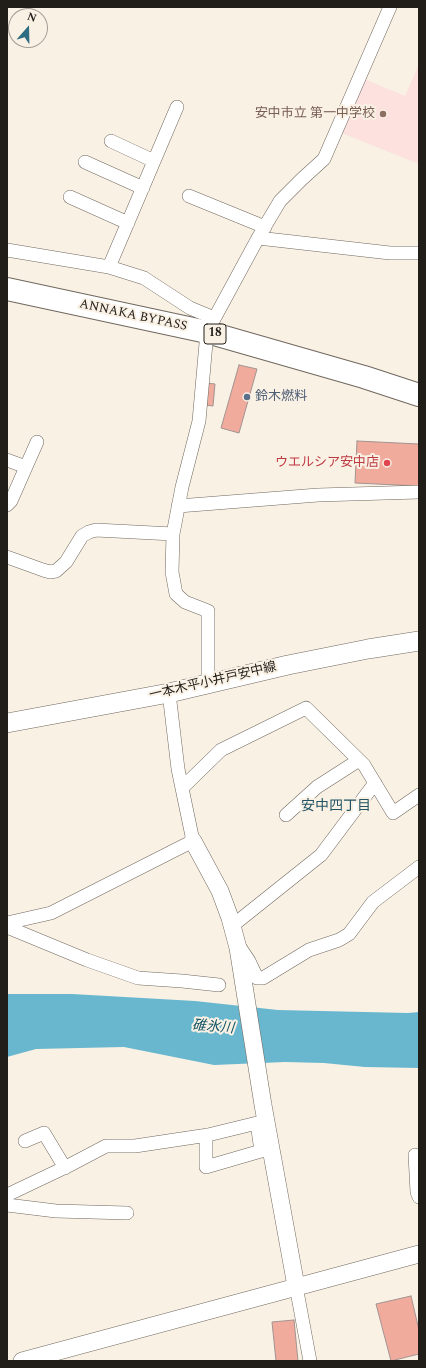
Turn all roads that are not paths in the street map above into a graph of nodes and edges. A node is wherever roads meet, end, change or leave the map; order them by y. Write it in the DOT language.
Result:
graph roads {
  1 [pos="390,7"];
  2 [pos="177,106"];
  3 [pos="110,141"];
  4 [pos="154,161"];
  5 [pos="85,162"];
  6 [pos="143,188"];
  7 [pos="189,196"];
  8 [pos="70,197"];
  9 [pos="128,222"];
  10 [pos="265,227"];
  11 [pos="258,238"];
  12 [pos="7,250"];
  13 [pos="419,253"];
  14 [pos="109,267"];
  15 [pos="7,289"];
  16 [pos="211,325"];
  17 [pos="419,395"];
  18 [pos="37,442"];
  19 [pos="7,460"];
  20 [pos="26,467"];
  21 [pos="419,492"];
  22 [pos="7,505"];
  23 [pos="178,506"];
  24 [pos="173,534"];
  25 [pos="7,557"];
  26 [pos="419,640"];
  27 [pos="208,684"];
  28 [pos="169,693"];
  29 [pos="7,723"];
  30 [pos="359,760"];
  31 [pos="375,783"];
  32 [pos="182,788"];
  33 [pos="419,795"];
  34 [pos="286,814"];
  35 [pos="193,841"];
  36 [pos="419,867"];
  37 [pos="7,923"];
  38 [pos="232,926"];
  39 [pos="7,927"];
  40 [pos="237,943"];
  41 [pos="219,985"];
  42 [pos="206,1135"];
  43 [pos="25,1141"];
  44 [pos="266,1150"];
  45 [pos="415,1155"];
  46 [pos="65,1168"];
  47 [pos="7,1195"];
  48 [pos="419,1197"];
  49 [pos="7,1205"];
  50 [pos="127,1213"];
  51 [pos="419,1254"];
  52 [pos="296,1286"];
  53 [pos="22,1361"];
  54 [pos="310,1361"];
  1 -- 10 [label="street"];
  2 -- 4 [label="street"];
  3 -- 4 [label="street"];
  4 -- 6 [label="street"];
  5 -- 6 [label="street"];
  6 -- 9 [label="street"];
  7 -- 10 [label="street"];
  8 -- 9 [label="street"];
  9 -- 14 [label="street"];
  10 -- 11 [label="street"];
  11 -- 13 [label="street"];
  11 -- 16 [label="street"];
  12 -- 14 [label="street"];
  14 -- 16 [label="street"];
  15 -- 16 [label="highway, ANNAKA BYPASS / 18"];
  16 -- 17 [label="highway, ANNAKA BYPASS / 18"];
  16 -- 23 [label="street"];
  18 -- 20 [label="street"];
  19 -- 20 [label="street"];
  20 -- 22 [label="street"];
  21 -- 23 [label="street"];
  23 -- 24 [label="street"];
  24 -- 25 [label="street"];
  24 -- 27 [label="street"];
  26 -- 27 [label="main road, 一本木平小井戸安中線"];
  27 -- 28 [label="main road, 一本木平小井戸安中線"];
  28 -- 29 [label="main road, 一本木平小井戸安中線"];
  28 -- 32 [label="street"];
  30 -- 31 [label="street"];
  30 -- 32 [label="street"];
  30 -- 34 [label="street"];
  31 -- 33 [label="street"];
  31 -- 38 [label="street"];
  32 -- 35 [label="street"];
  35 -- 37 [label="street"];
  35 -- 38 [label="street"];
  36 -- 40 [label="street"];
  38 -- 40 [label="street"];
  39 -- 41 [label="street"];
  40 -- 44 [label="street"];
  42 -- 44 [label="street"];
  42 -- 44 [label="street"];
  42 -- 46 [label="street"];
  43 -- 46 [label="street"];
  44 -- 52 [label="street"];
  45 -- 48 [label="street"];
  46 -- 47 [label="street"];
  49 -- 50 [label="street"];
  51 -- 52 [label="street"];
  52 -- 53 [label="street"];
  52 -- 54 [label="street"];
}
